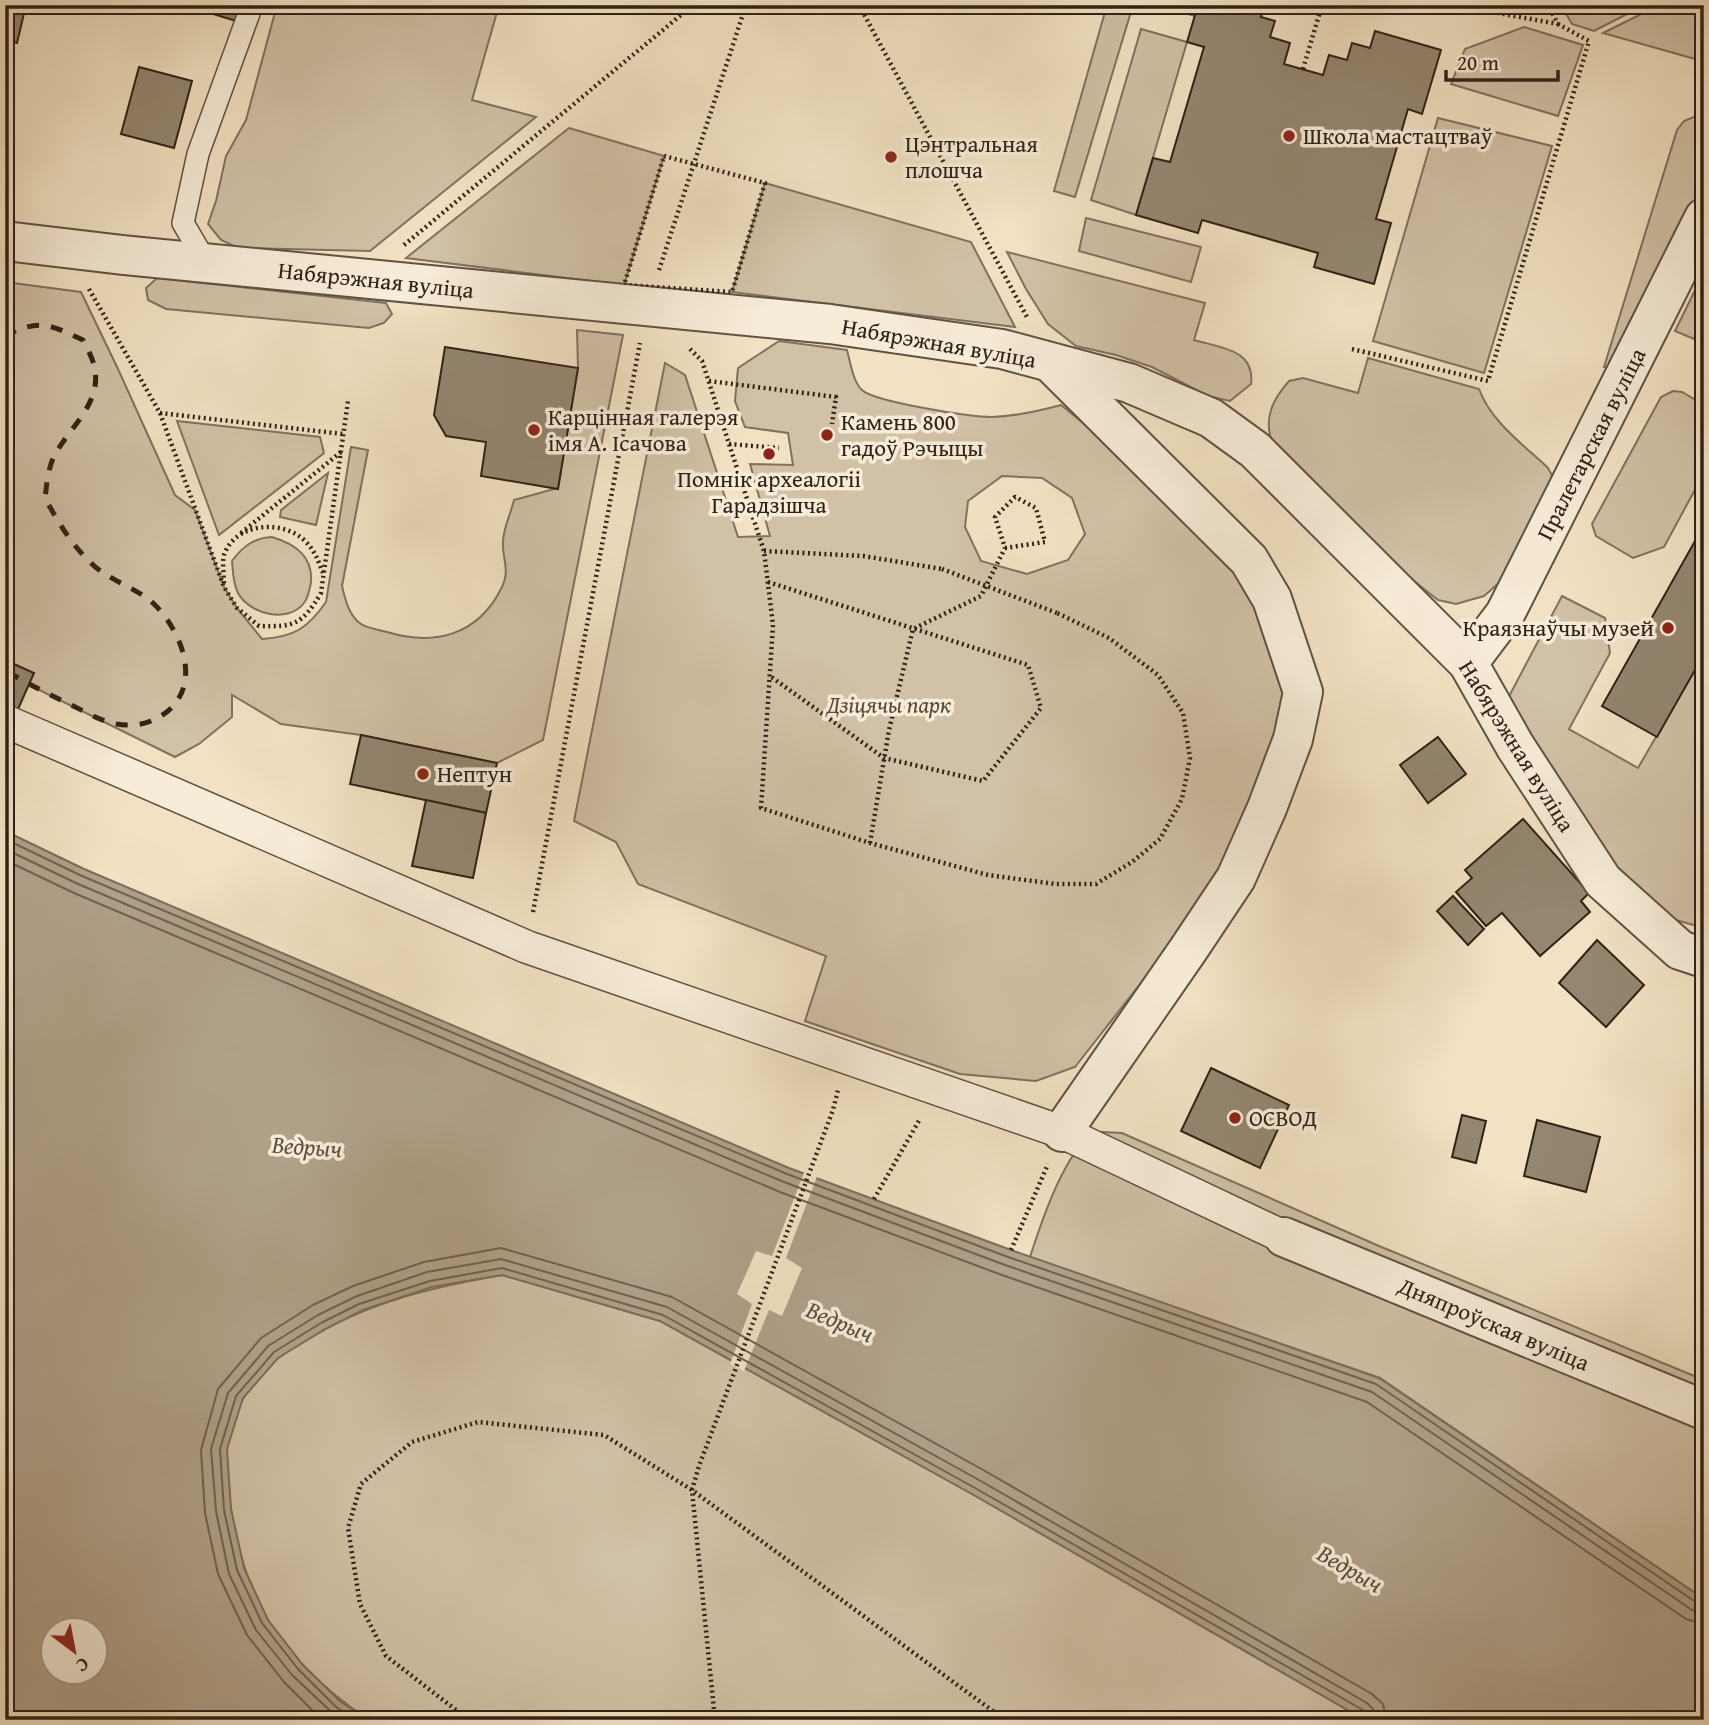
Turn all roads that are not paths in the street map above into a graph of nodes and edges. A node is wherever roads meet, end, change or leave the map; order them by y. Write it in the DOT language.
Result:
graph roads {
  1 [pos="252,5"];
  2 [pos="1704,218"];
  3 [pos="5,241"];
  4 [pos="207,264"];
  5 [pos="1052,364"];
  6 [pos="1468,663"];
  7 [pos="5,722"];
  8 [pos="1704,958"];
  9 [pos="1062,1132"];
  10 [pos="1284,1237"];
  11 [pos="1704,1410"];
  1 -- 4 [label="lane"];
  2 -- 6 [label="street, Пралетарская вуліца"];
  3 -- 4 [label="street, Набярэжная вуліца"];
  4 -- 5 [label="street, Набярэжная вуліца"];
  5 -- 6 [label="street, Набярэжная вуліца"];
  5 -- 9 [label="street"];
  6 -- 8 [label="street, Набярэжная вуліца"];
  7 -- 9 [label="street"];
  9 -- 10 [label="street"];
  10 -- 11 [label="street, Дняпроўская вуліца"];
}
